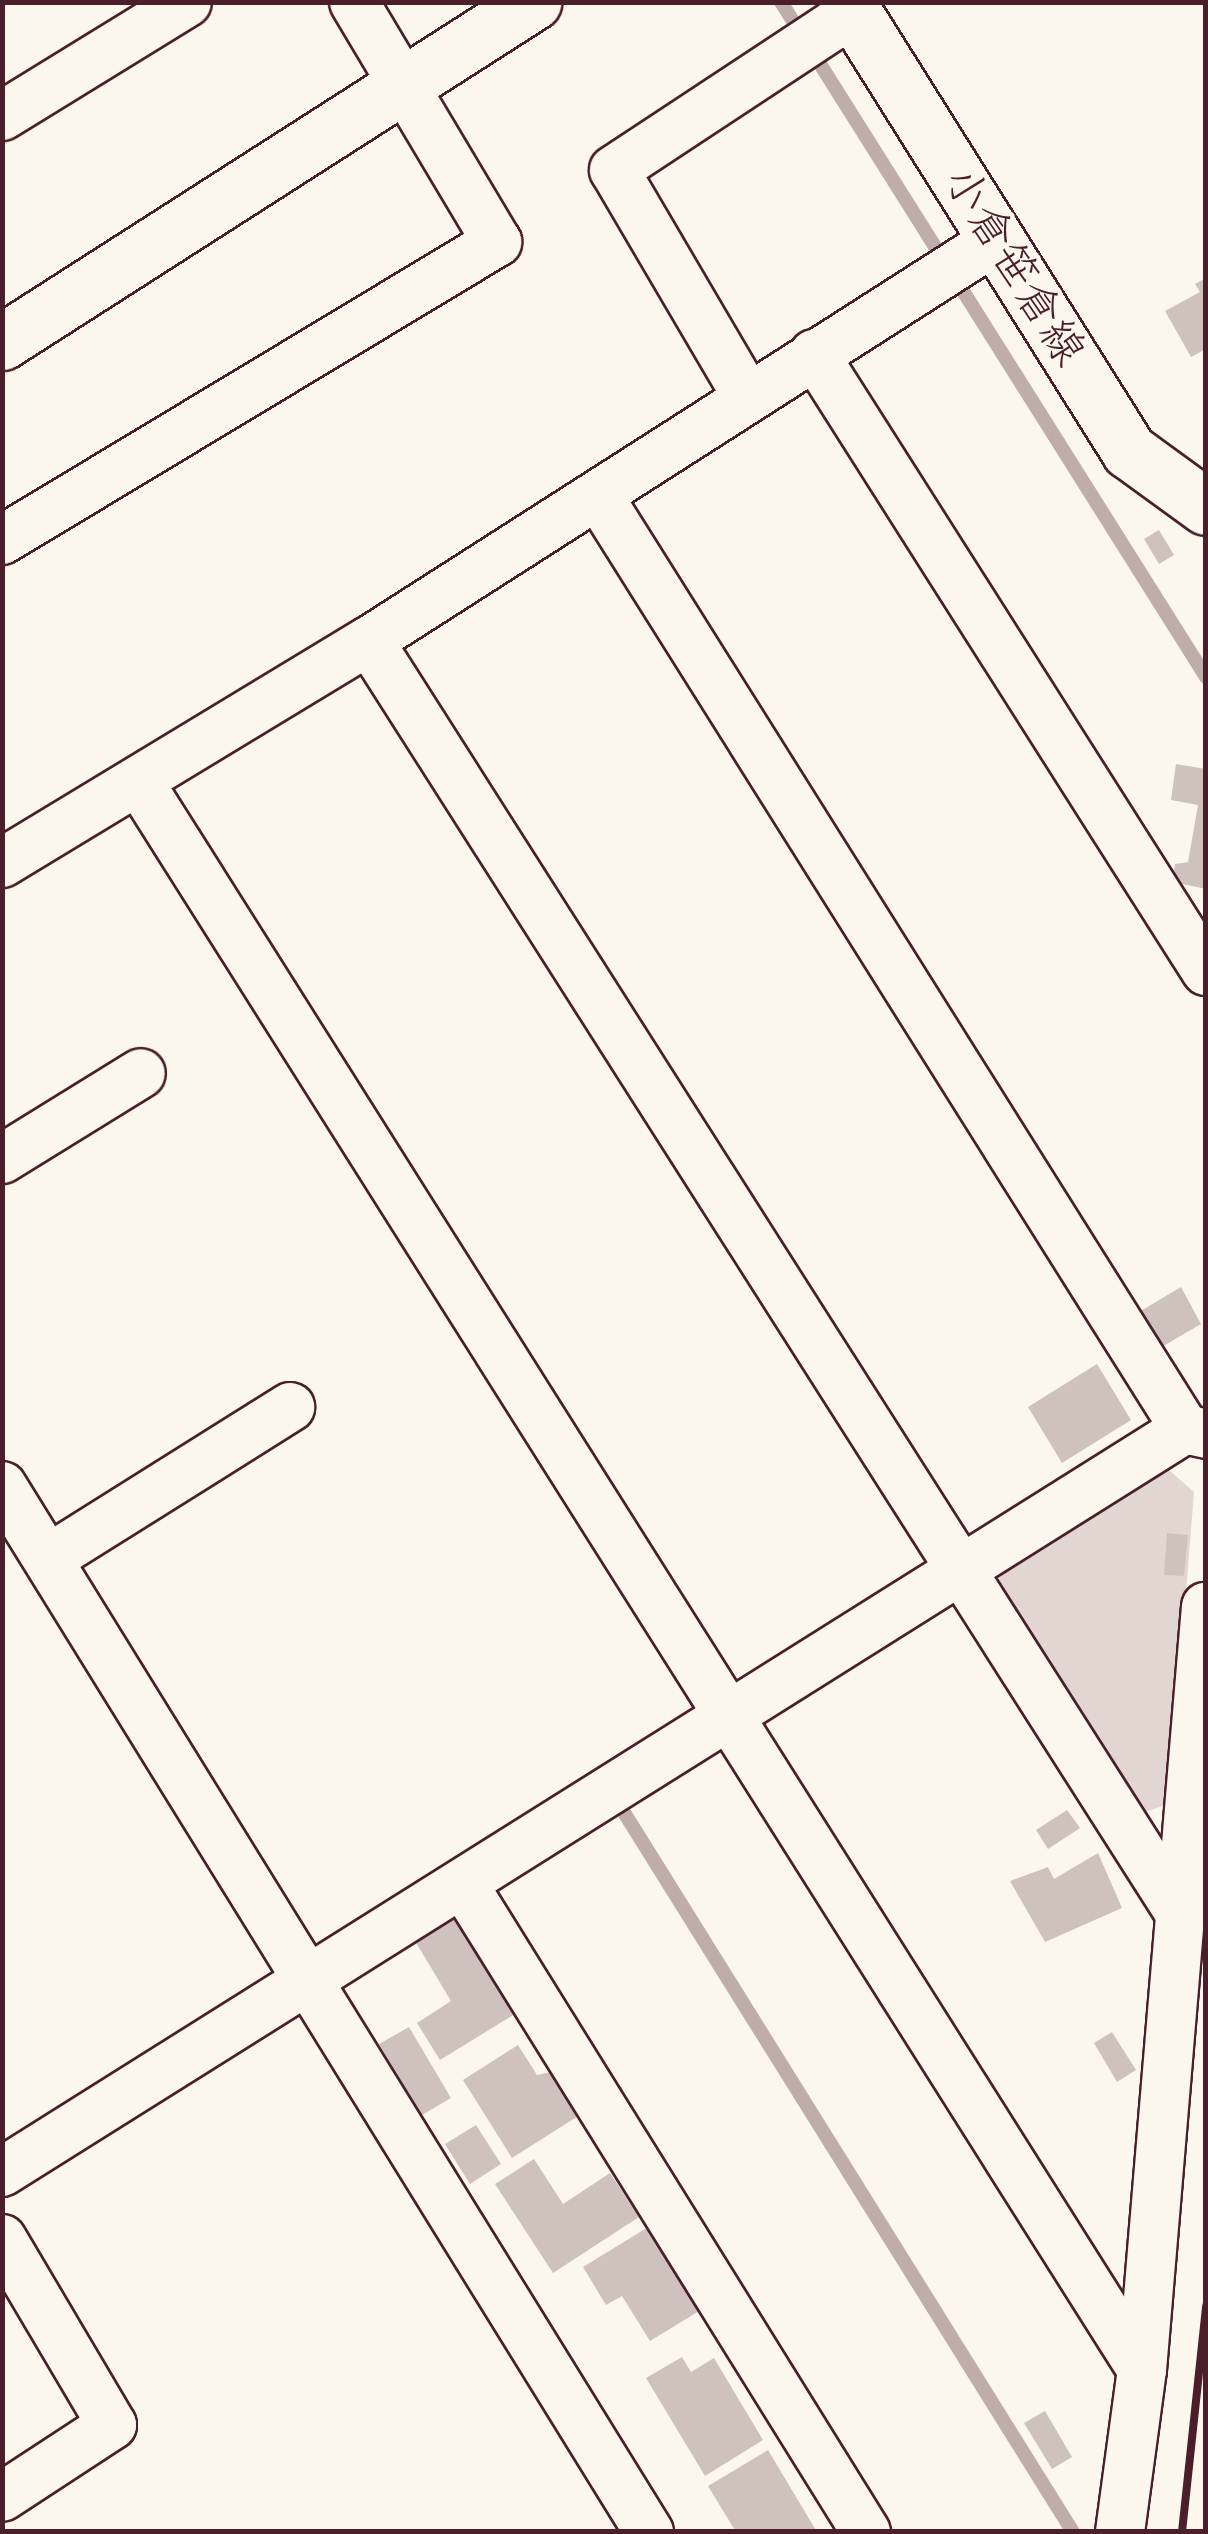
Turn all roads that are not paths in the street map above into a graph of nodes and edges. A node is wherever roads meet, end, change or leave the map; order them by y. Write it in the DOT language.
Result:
graph roads {
  1 [pos="187,2"];
  2 [pos="354,2"];
  3 [pos="532,2"];
  4 [pos="851,7"];
  5 [pos="405,91"];
  6 [pos="2,116"];
  7 [pos="991,242"];
  8 [pos="2,342"];
  9 [pos="814,354"];
  10 [pos="748,398"];
  11 [pos="599,497"];
  12 [pos="1206,507"];
  13 [pos="2,540"];
  14 [pos="369,642"];
  15 [pos="139,782"];
  16 [pos="2,863"];
  17 [pos="1206,971"];
  18 [pos="142,1073"];
  19 [pos="2,1159"];
  20 [pos="290,1407"];
  21 [pos="1195,1431"];
  22 [pos="2,1486"];
  23 [pos="48,1559"];
  24 [pos="956,1571"];
  25 [pos="1206,1607"];
  26 [pos="724,1720"];
  27 [pos="463,1884"];
  28 [pos="1178,1909"];
  29 [pos="310,1981"];
  30 [pos="2,2172"];
  31 [pos="2,2240"];
  32 [pos="1142,2370"];
  33 [pos="2,2496"];
  34 [pos="649,2532"];
  35 [pos="866,2532"];
  36 [pos="1120,2532"];
  1 -- 6 [label="street"];
  2 -- 5 [label="street"];
  3 -- 5 [label="street"];
  4 -- 7 [label="street, 小倉笹倉線"];
  4 -- 10 [label="street"];
  5 -- 8 [label="street"];
  5 -- 13 [label="street"];
  7 -- 9 [label="street"];
  7 -- 12 [label="street, 小倉笹倉線"];
  9 -- 10 [label="street"];
  9 -- 17 [label="street"];
  10 -- 11 [label="street"];
  11 -- 14 [label="street"];
  11 -- 21 [label="street"];
  14 -- 15 [label="street"];
  14 -- 24 [label="street"];
  15 -- 16 [label="street"];
  15 -- 26 [label="street"];
  18 -- 19 [label="street"];
  20 -- 23 [label="street"];
  21 -- 24 [label="street"];
  22 -- 23 [label="street"];
  23 -- 29 [label="street"];
  24 -- 26 [label="street"];
  24 -- 28 [label="street"];
  25 -- 28 [label="street"];
  26 -- 27 [label="street"];
  26 -- 32 [label="street"];
  27 -- 29 [label="street"];
  27 -- 35 [label="street"];
  28 -- 32 [label="street"];
  29 -- 30 [label="street"];
  29 -- 34 [label="street"];
  31 -- 33 [label="street"];
  32 -- 36 [label="street"];
}
